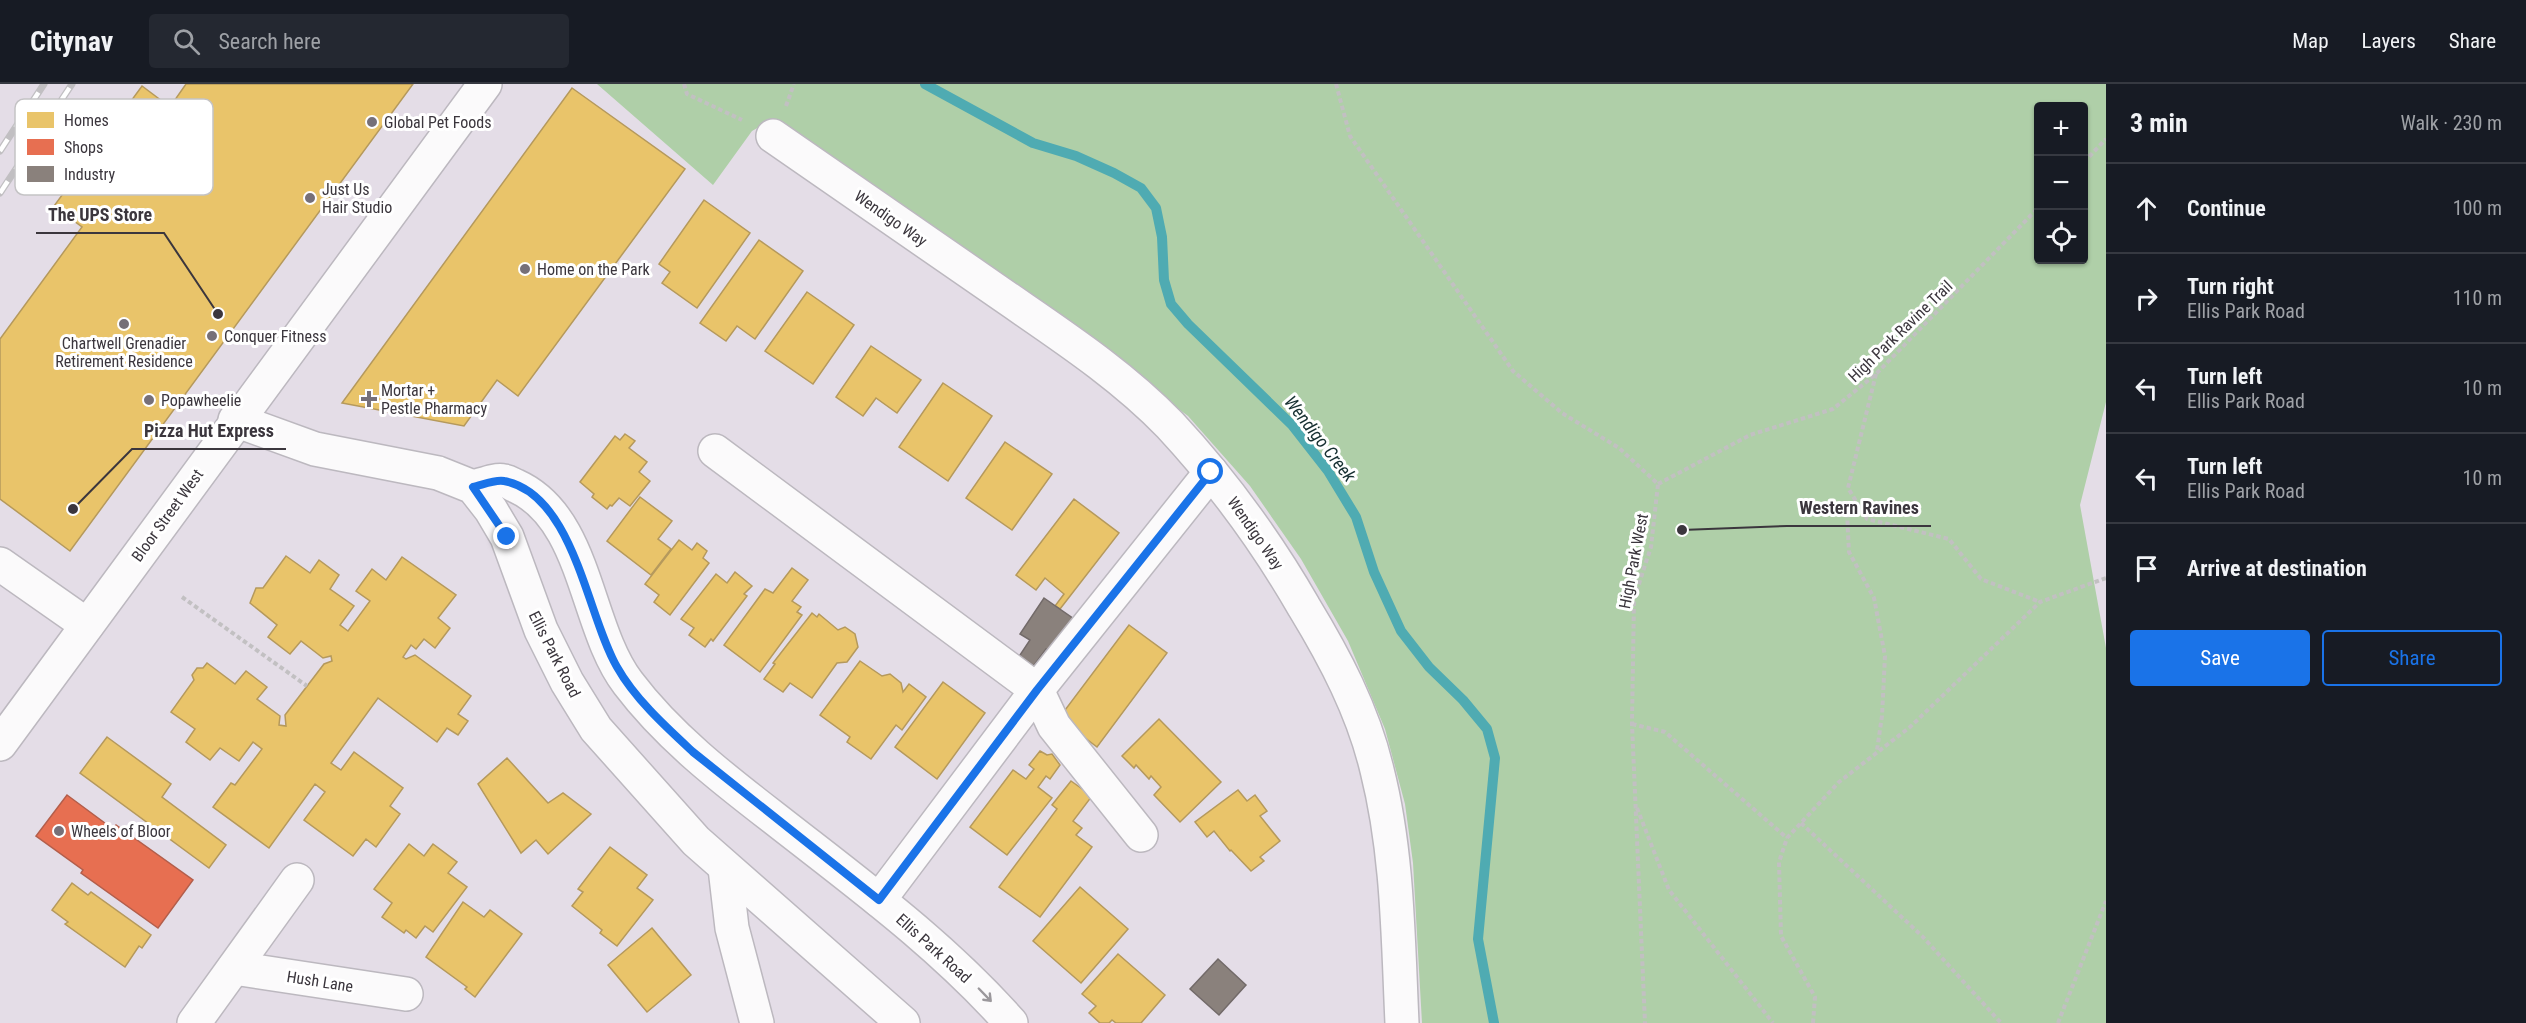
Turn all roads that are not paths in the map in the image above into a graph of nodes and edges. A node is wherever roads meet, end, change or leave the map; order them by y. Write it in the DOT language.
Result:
graph roads {
  1 [pos="485,84"];
  2 [pos="772,136"];
  3 [pos="236,420"];
  4 [pos="715,452"];
  5 [pos="1211,472"];
  6 [pos="473,487"];
  7 [pos="0,564"];
  8 [pos="87,625"];
  9 [pos="1037,690"];
  10 [pos="0,744"];
  11 [pos="1142,835"];
  12 [pos="725,868"];
  13 [pos="297,880"];
  14 [pos="879,900"];
  15 [pos="234,968"];
  16 [pos="406,994"];
  17 [pos="194,1023"];
  18 [pos="757,1023"];
  19 [pos="903,1023"];
  20 [pos="1011,1023"];
  21 [pos="1402,1023"];
  1 -- 3 [label="street, Bloor Street West"];
  2 -- 5 [label="street, Wendigo Way"];
  3 -- 6 [label="street"];
  3 -- 8 [label="street, Bloor Street West"];
  4 -- 9 [label="street"];
  5 -- 9 [label="street"];
  5 -- 21 [label="street, Wendigo Way"];
  6 -- 12 [label="street, Ellis Park Road"];
  6 -- 14 [label="street, Ellis Park Road"];
  7 -- 8 [label="street"];
  8 -- 10 [label="street, Bloor Street West"];
  9 -- 11 [label="street"];
  9 -- 14 [label="street"];
  12 -- 18 [label="street"];
  12 -- 19 [label="street, Ellis Park Road"];
  13 -- 15 [label="street"];
  14 -- 20 [label="street, Ellis Park Road, one-way"];
  15 -- 16 [label="street, Hush Lane"];
  15 -- 17 [label="street"];
}
